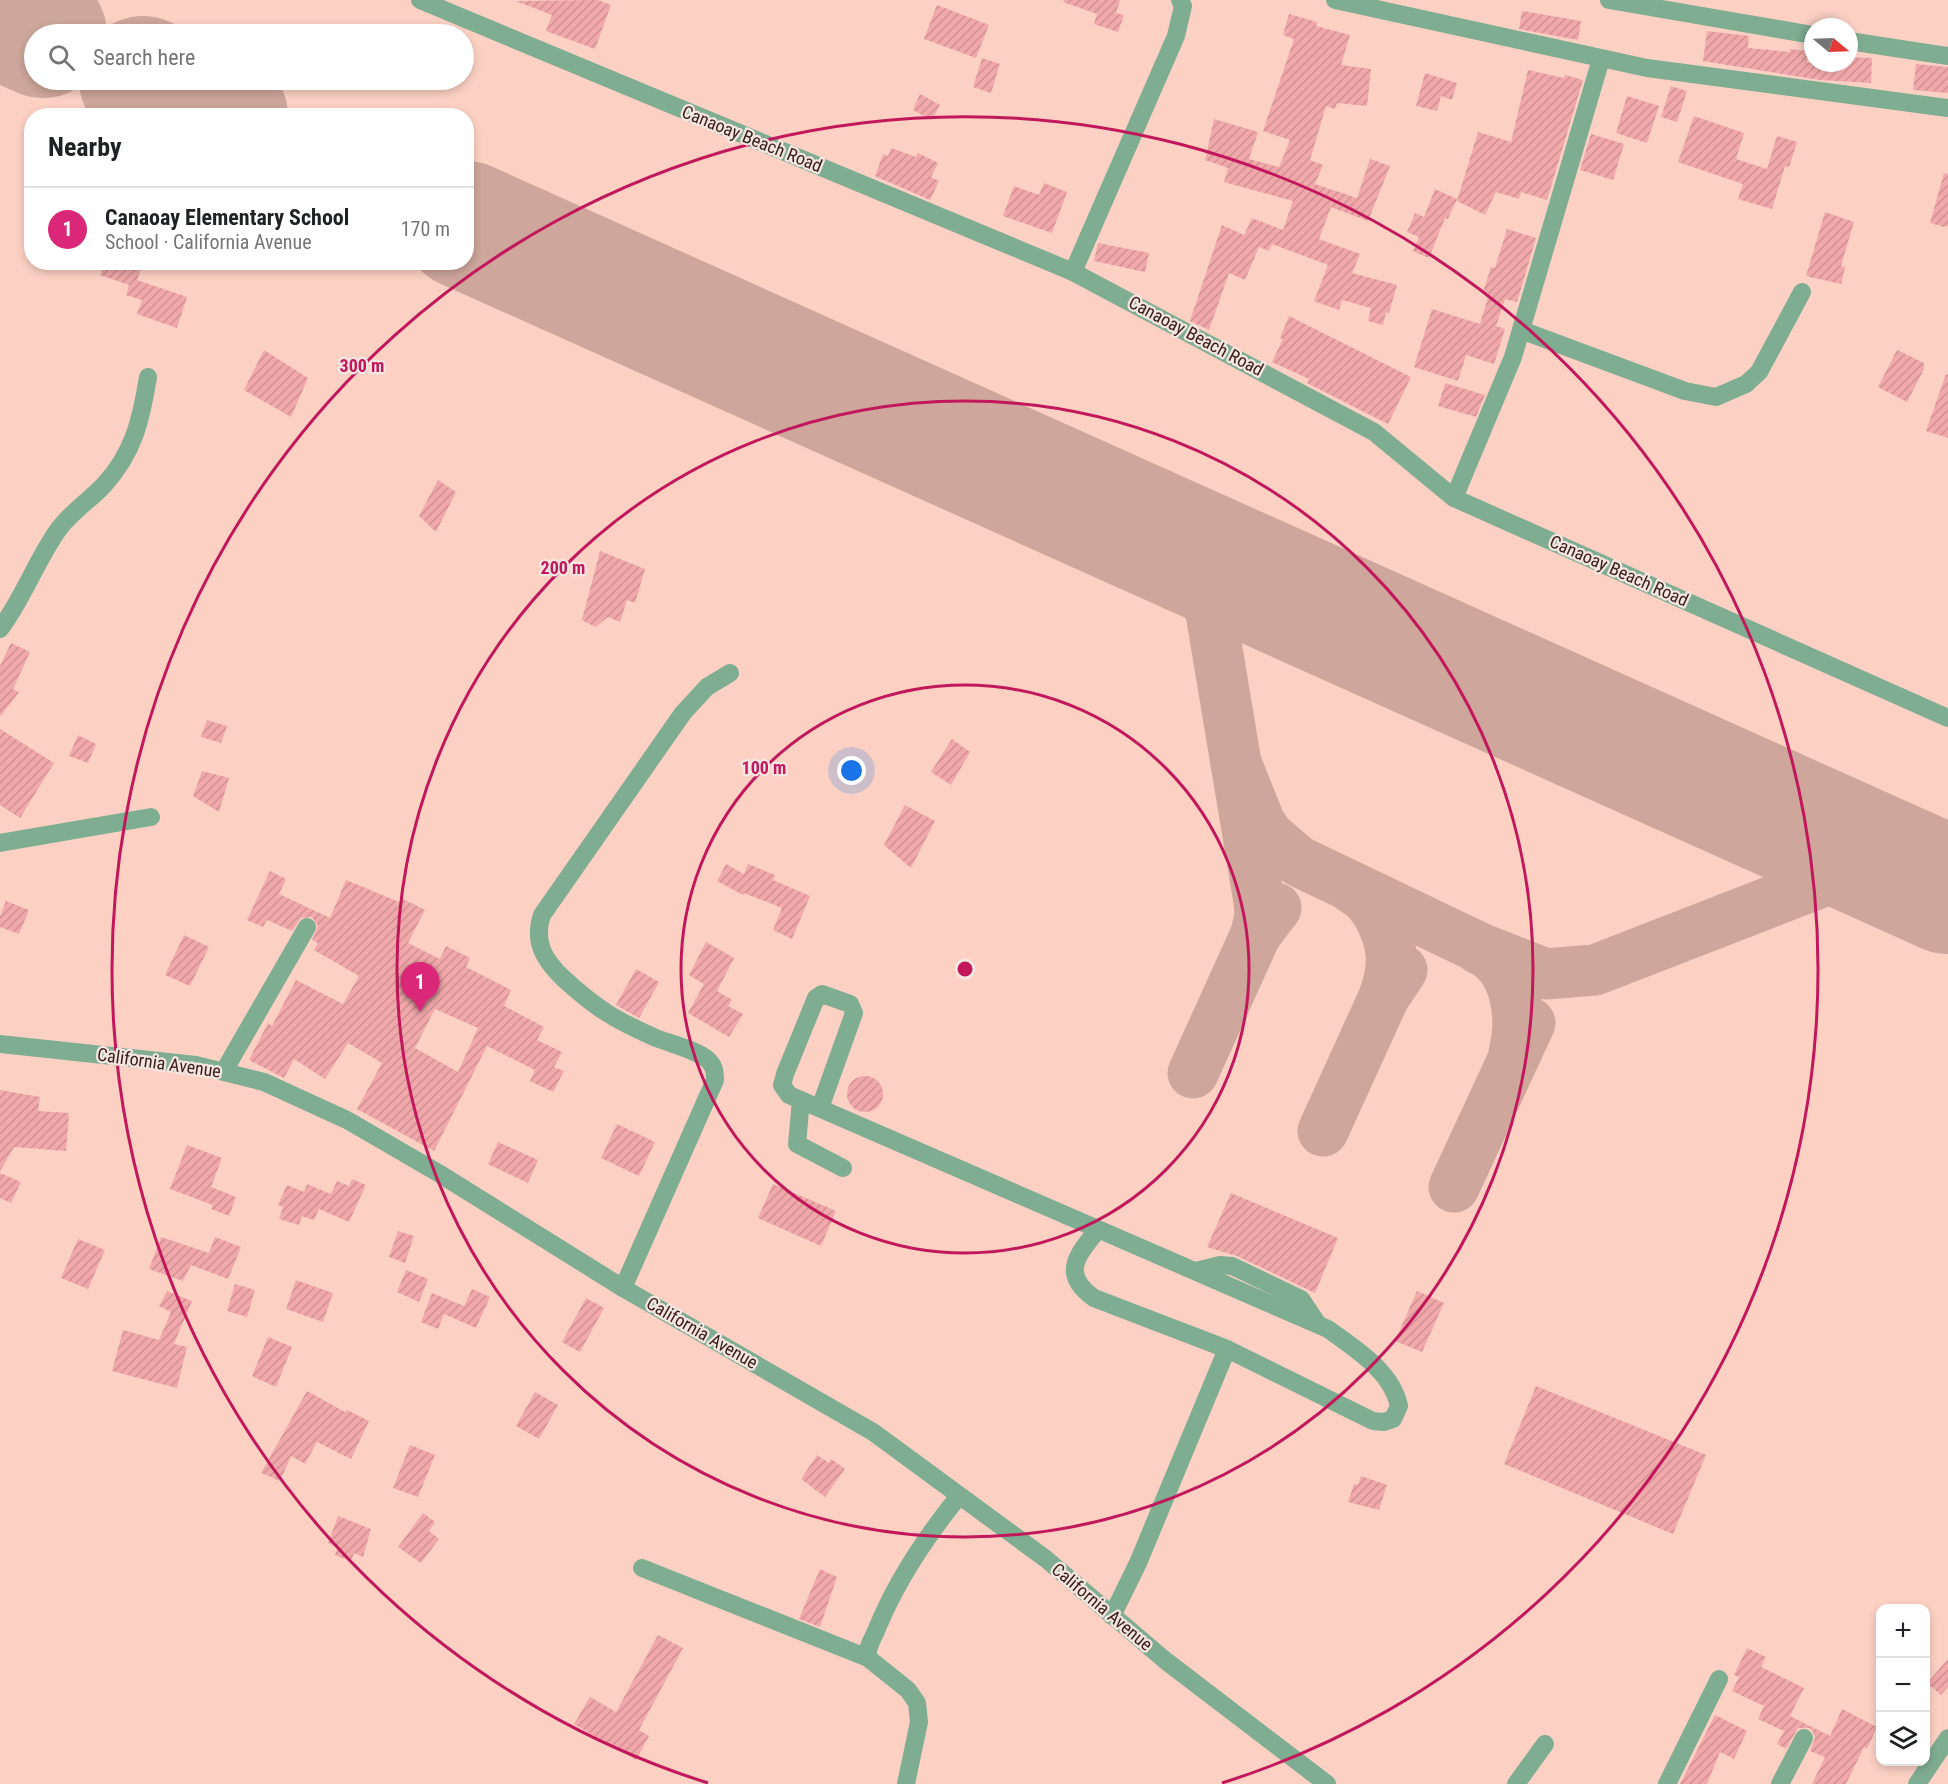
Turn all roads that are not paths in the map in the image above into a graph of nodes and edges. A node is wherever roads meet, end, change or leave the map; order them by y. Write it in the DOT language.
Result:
graph roads {
  1 [pos="420,0"];
  2 [pos="1180,0"];
  3 [pos="1335,0"];
  4 [pos="1609,0"];
  5 [pos="1804,33"];
  6 [pos="1858,42"];
  7 [pos="1948,56"];
  8 [pos="1601,59"];
  9 [pos="1948,108"];
  10 [pos="1073,272"];
  11 [pos="1802,292"];
  12 [pos="1521,330"];
  13 [pos="148,377"];
  14 [pos="1454,498"];
  15 [pos="0,629"];
  16 [pos="730,673"];
  17 [pos="1948,718"];
  18 [pos="151,817"];
  19 [pos="0,843"];
  20 [pos="307,927"];
  21 [pos="0,1044"];
  22 [pos="224,1071"];
  23 [pos="801,1100"];
  24 [pos="820,1108"];
  25 [pos="843,1168"];
  26 [pos="1098,1230"];
  27 [pos="623,1288"];
  28 [pos="1227,1349"];
  29 [pos="959,1496"];
  30 [pos="642,1568"];
  31 [pos="1112,1616"];
  32 [pos="868,1658"];
  33 [pos="1719,1678"];
  34 [pos="1804,1738"];
  35 [pos="1948,1738"];
  36 [pos="1545,1744"];
  37 [pos="906,1784"];
  38 [pos="1327,1784"];
  39 [pos="1516,1784"];
  40 [pos="1667,1784"];
  41 [pos="1780,1784"];
  42 [pos="1917,1784"];
  1 -- 10 [label="street, Canaoay Beach Road"];
  2 -- 10 [label="street"];
  3 -- 8 [label="street"];
  4 -- 5 [label="street"];
  6 -- 7 [label="street"];
  8 -- 9 [label="street"];
  8 -- 12 [label="street"];
  10 -- 14 [label="street, Canaoay Beach Road"];
  11 -- 12 [label="street"];
  12 -- 14 [label="street"];
  13 -- 15 [label="street"];
  14 -- 17 [label="street, Canaoay Beach Road"];
  16 -- 27 [label="street"];
  18 -- 19 [label="street"];
  20 -- 22 [label="street"];
  21 -- 22 [label="street, California Avenue"];
  22 -- 27 [label="street, California Avenue"];
  23 -- 24 [label="street"];
  23 -- 24 [label="street"];
  23 -- 25 [label="street"];
  24 -- 26 [label="street"];
  26 -- 28 [label="street"];
  26 -- 28 [label="street"];
  27 -- 29 [label="street, California Avenue"];
  28 -- 31 [label="street"];
  29 -- 31 [label="street, California Avenue"];
  29 -- 32 [label="street"];
  30 -- 32 [label="street"];
  31 -- 38 [label="street, California Avenue"];
  32 -- 37 [label="street"];
  33 -- 40 [label="street"];
  34 -- 41 [label="street"];
  35 -- 42 [label="street"];
  36 -- 39 [label="street"];
}
